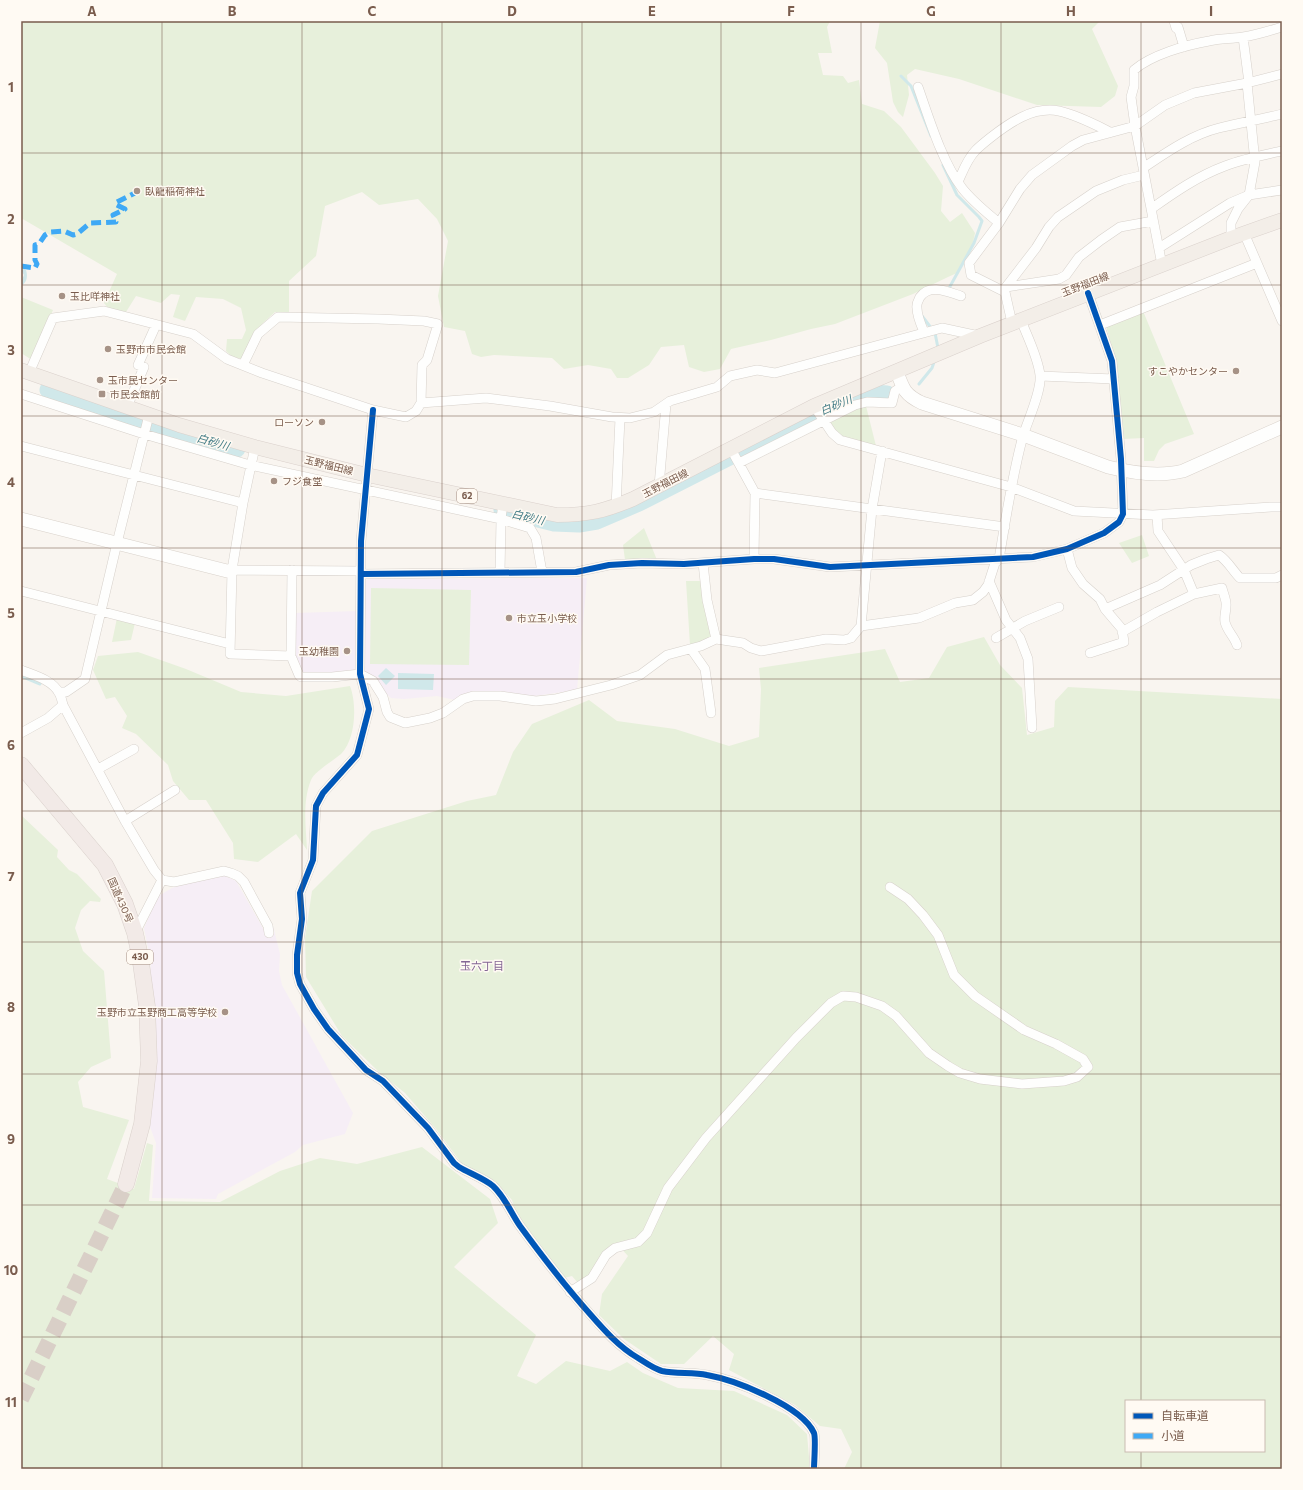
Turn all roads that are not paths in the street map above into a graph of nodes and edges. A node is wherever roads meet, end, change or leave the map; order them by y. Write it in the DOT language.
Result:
graph roads {
  1 [pos="1174,21"];
  2 [pos="1282,27"];
  3 [pos="1243,37"];
  4 [pos="1184,47"];
  5 [pos="1282,74"];
  6 [pos="1248,83"];
  7 [pos="918,87"];
  8 [pos="1282,114"];
  9 [pos="1252,122"];
  10 [pos="1135,126"];
  11 [pos="1110,132"];
  12 [pos="1282,151"];
  13 [pos="1254,158"];
  14 [pos="1144,171"];
  15 [pos="958,182"];
  16 [pos="1282,190"];
  17 [pos="1249,195"];
  18 [pos="1151,209"];
  19 [pos="1153,220"];
  20 [pos="1282,220"];
  21 [pos="999,223"];
  22 [pos="1244,233"];
  23 [pos="1231,238"];
  24 [pos="1159,248"];
  25 [pos="1257,262"];
  26 [pos="1162,265"];
  27 [pos="1005,290"];
  28 [pos="1088,294"];
  29 [pos="960,296"];
  30 [pos="1281,318"];
  31 [pos="1017,322"];
  32 [pos="1100,324"];
  33 [pos="156,325"];
  34 [pos="930,331"];
  35 [pos="980,336"];
  36 [pos="243,365"];
  37 [pos="25,371"];
  38 [pos="897,372"];
  39 [pos="1040,376"];
  40 [pos="1114,379"];
  41 [pos="903,386"];
  42 [pos="21,394"];
  43 [pos="422,403"];
  44 [pos="666,404"];
  45 [pos="127,407"];
  46 [pos="373,410"];
  47 [pos="819,413"];
  48 [pos="148,418"];
  49 [pos="620,418"];
  50 [pos="1282,427"];
  51 [pos="145,432"];
  52 [pos="1023,435"];
  53 [pos="21,446"];
  54 [pos="254,448"];
  55 [pos="882,451"];
  56 [pos="735,456"];
  57 [pos="251,463"];
  58 [pos="1121,470"];
  59 [pos="134,475"];
  60 [pos="366,483"];
  61 [pos="659,486"];
  62 [pos="1011,487"];
  63 [pos="754,493"];
  64 [pos="243,503"];
  65 [pos="616,507"];
  66 [pos="1282,507"];
  67 [pos="872,509"];
  68 [pos="502,511"];
  69 [pos="1123,514"];
  70 [pos="1157,515"];
  71 [pos="21,519"];
  72 [pos="1005,527"];
  73 [pos="116,543"];
  74 [pos="1067,549"];
  75 [pos="754,559"];
  76 [pos="999,559"];
  77 [pos="703,562"];
  78 [pos="866,566"];
  79 [pos="232,570"];
  80 [pos="292,570"];
  81 [pos="1184,570"];
  82 [pos="361,572"];
  83 [pos="542,572"];
  84 [pos="500,573"];
  85 [pos="1282,575"];
  86 [pos="989,581"];
  87 [pos="21,591"];
  88 [pos="1194,594"];
  89 [pos="1059,607"];
  90 [pos="1105,609"];
  91 [pos="101,611"];
  92 [pos="861,626"];
  93 [pos="1013,627"];
  94 [pos="1122,632"];
  95 [pos="996,638"];
  96 [pos="716,639"];
  97 [pos="230,644"];
  98 [pos="1236,645"];
  99 [pos="691,649"];
  100 [pos="1090,653"];
  101 [pos="291,656"];
  102 [pos="21,670"];
  103 [pos="360,674"];
  104 [pos="59,692"];
  105 [pos="63,705"];
  106 [pos="711,713"];
  107 [pos="1032,728"];
  108 [pos="21,733"];
  109 [pos="134,749"];
  110 [pos="21,765"];
  111 [pos="98,769"];
  112 [pos="175,790"];
  113 [pos="125,821"];
  114 [pos="162,880"];
  115 [pos="890,887"];
  116 [pos="135,933"];
  117 [pos="269,933"];
  118 [pos="126,1184"];
  119 [pos="570,1292"];
  120 [pos="814,1469"];
  1 -- 4 [label="street"];
  2 -- 3 [label="street"];
  3 -- 4 [label="street"];
  3 -- 6 [label="street"];
  4 -- 10 [label="street"];
  5 -- 6 [label="street"];
  6 -- 9 [label="street"];
  6 -- 10 [label="street"];
  7 -- 15 [label="street"];
  8 -- 9 [label="street"];
  9 -- 13 [label="street"];
  9 -- 14 [label="street"];
  10 -- 11 [label="street"];
  10 -- 14 [label="street"];
  11 -- 15 [label="street"];
  11 -- 21 [label="street"];
  12 -- 13 [label="street"];
  13 -- 17 [label="street"];
  13 -- 18 [label="street"];
  14 -- 18 [label="street"];
  14 -- 27 [label="street"];
  15 -- 21 [label="street"];
  16 -- 17 [label="street"];
  17 -- 23 [label="street"];
  17 -- 24 [label="street"];
  18 -- 19 [label="street"];
  19 -- 24 [label="street"];
  19 -- 27 [label="street"];
  20 -- 22 [label="main road, 玉野福田線 / 62"];
  21 -- 27 [label="street"];
  22 -- 23 [label="main road, 玉野福田線 / 62"];
  22 -- 25 [label="street"];
  23 -- 26 [label="main road, 玉野福田線 / 62"];
  24 -- 26 [label="street"];
  25 -- 30 [label="street"];
  25 -- 32 [label="street"];
  26 -- 28 [label="main road, 玉野福田線 / 62"];
  27 -- 31 [label="street"];
  28 -- 31 [label="main road, 玉野福田線 / 62"];
  28 -- 32 [label="street"];
  29 -- 34 [label="street"];
  31 -- 35 [label="main road, 玉野福田線 / 62"];
  31 -- 39 [label="street"];
  32 -- 40 [label="street"];
  33 -- 36 [label="street"];
  33 -- 37 [label="street"];
  33 -- 45 [label="street"];
  34 -- 35 [label="street"];
  34 -- 44 [label="street"];
  35 -- 38 [label="main road, 玉野福田線 / 62"];
  36 -- 43 [label="street"];
  36 -- 46 [label="street"];
  37 -- 45 [label="main road, 玉野福田線 / 62"];
  38 -- 41 [label="street"];
  38 -- 47 [label="main road, 玉野福田線 / 62"];
  39 -- 40 [label="street"];
  39 -- 52 [label="street"];
  40 -- 58 [label="street"];
  41 -- 47 [label="street"];
  41 -- 52 [label="street"];
  42 -- 51 [label="street"];
  43 -- 46 [label="street"];
  43 -- 49 [label="street"];
  44 -- 49 [label="street"];
  44 -- 61 [label="street"];
  45 -- 48 [label="main road, 玉野福田線 / 62"];
  46 -- 60 [label="street"];
  47 -- 55 [label="street"];
  47 -- 56 [label="main road, 玉野福田線 / 62"];
  48 -- 51 [label="street"];
  48 -- 54 [label="main road, 玉野福田線 / 62"];
  49 -- 65 [label="street"];
  50 -- 58 [label="street"];
  51 -- 57 [label="street"];
  51 -- 59 [label="street"];
  52 -- 58 [label="street"];
  52 -- 62 [label="street"];
  53 -- 59 [label="street"];
  54 -- 57 [label="street"];
  54 -- 60 [label="main road, 玉野福田線 / 62"];
  55 -- 62 [label="street"];
  55 -- 67 [label="street"];
  56 -- 61 [label="main road, 玉野福田線 / 62"];
  56 -- 63 [label="street"];
  57 -- 60 [label="street"];
  57 -- 64 [label="street"];
  58 -- 69 [label="street"];
  59 -- 64 [label="street"];
  59 -- 73 [label="street"];
  60 -- 68 [label="main road, 玉野福田線 / 62"];
  60 -- 82 [label="street"];
  61 -- 65 [label="main road, 玉野福田線 / 62"];
  62 -- 69 [label="street"];
  62 -- 72 [label="street"];
  63 -- 67 [label="street"];
  63 -- 75 [label="street"];
  64 -- 79 [label="street"];
  65 -- 68 [label="main road, 玉野福田線 / 62"];
  66 -- 70 [label="street"];
  67 -- 72 [label="street"];
  67 -- 78 [label="street"];
  68 -- 83 [label="street"];
  68 -- 84 [label="street"];
  69 -- 70 [label="street"];
  69 -- 74 [label="street"];
  70 -- 81 [label="street"];
  71 -- 73 [label="street"];
  72 -- 76 [label="street"];
  73 -- 79 [label="street"];
  73 -- 91 [label="street"];
  74 -- 76 [label="street"];
  74 -- 90 [label="street"];
  75 -- 77 [label="street"];
  75 -- 78 [label="street"];
  76 -- 78 [label="street"];
  76 -- 86 [label="street"];
  77 -- 83 [label="street"];
  77 -- 96 [label="street"];
  78 -- 92 [label="street"];
  79 -- 80 [label="street"];
  79 -- 97 [label="street"];
  80 -- 82 [label="street"];
  80 -- 101 [label="street"];
  81 -- 85 [label="street"];
  81 -- 88 [label="street"];
  81 -- 90 [label="street"];
  82 -- 84 [label="street"];
  82 -- 103 [label="street"];
  83 -- 84 [label="street"];
  86 -- 92 [label="street"];
  86 -- 93 [label="street"];
  87 -- 91 [label="street"];
  88 -- 94 [label="street"];
  88 -- 98 [label="street"];
  89 -- 93 [label="street"];
  90 -- 94 [label="street"];
  91 -- 97 [label="street"];
  91 -- 104 [label="street"];
  92 -- 96 [label="street"];
  93 -- 95 [label="street"];
  93 -- 107 [label="street"];
  94 -- 100 [label="street"];
  96 -- 99 [label="street"];
  97 -- 101 [label="street"];
  99 -- 103 [label="street"];
  99 -- 106 [label="street"];
  101 -- 103 [label="street"];
  102 -- 104 [label="street"];
  103 -- 119 [label="street"];
  104 -- 105 [label="street"];
  105 -- 108 [label="street"];
  105 -- 111 [label="street"];
  109 -- 111 [label="street"];
  110 -- 116 [label="highway, 国道430号 / 430"];
  111 -- 113 [label="street"];
  112 -- 113 [label="street"];
  113 -- 114 [label="street"];
  114 -- 116 [label="street"];
  114 -- 117 [label="street"];
  115 -- 119 [label="street"];
  116 -- 118 [label="highway, 国道430号 / 430"];
  119 -- 120 [label="street"];
}
